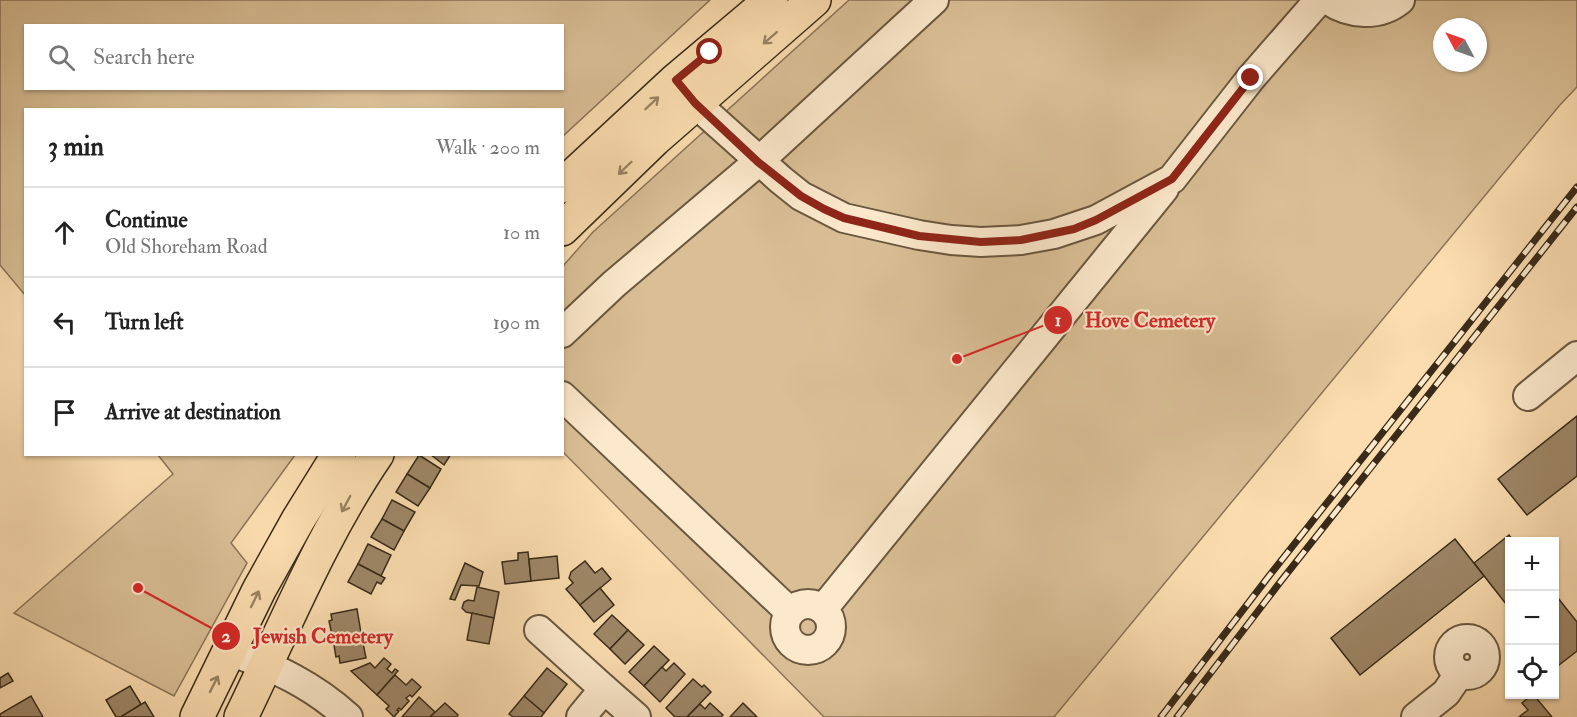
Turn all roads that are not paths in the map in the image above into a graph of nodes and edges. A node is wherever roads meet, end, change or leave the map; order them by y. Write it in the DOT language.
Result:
graph roads {
  1 [pos="771,0"];
  2 [pos="814,0"];
  3 [pos="934,0"];
  4 [pos="1318,0"];
  5 [pos="1328,0"];
  6 [pos="1400,0"];
  7 [pos="686,92"];
  8 [pos="758,162"];
  9 [pos="1172,179"];
  10 [pos="564,184"];
  11 [pos="564,227"];
  12 [pos="564,331"];
  13 [pos="1577,356"];
  14 [pos="1528,396"];
  15 [pos="564,398"];
  16 [pos="338,456"];
  17 [pos="376,456"];
  18 [pos="823,609"];
  19 [pos="790,612"];
  20 [pos="539,630"];
  21 [pos="230,651"];
  22 [pos="265,664"];
  23 [pos="1459,674"];
  24 [pos="604,689"];
  25 [pos="197,717"];
  26 [pos="241,717"];
  27 [pos="348,717"];
  28 [pos="581,717"];
  29 [pos="636,717"];
  30 [pos="1416,717"];
  1 -- 7 [label="main road"];
  2 -- 7 [label="main road, one-way"];
  3 -- 8 [label="street"];
  4 -- 9 [label="street"];
  5 -- 6 [label="street"];
  7 -- 8 [label="street"];
  10 -- 7 [label="main road, one-way"];
  7 -- 11 [label="main road, one-way"];
  8 -- 9 [label="street"];
  8 -- 12 [label="street"];
  9 -- 18 [label="street"];
  13 -- 14 [label="street"];
  15 -- 19 [label="street"];
  21 -- 16 [label="main road, one-way"];
  17 -- 22 [label="main road, one-way"];
  18 -- 19 [label="street"];
  18 -- 19 [label="street"];
  20 -- 24 [label="street"];
  21 -- 22 [label="street"];
  25 -- 21 [label="main road, one-way"];
  22 -- 26 [label="main road"];
  22 -- 27 [label="street"];
  23 -- 30 [label="street"];
  24 -- 28 [label="street"];
  24 -- 29 [label="street"];
}
